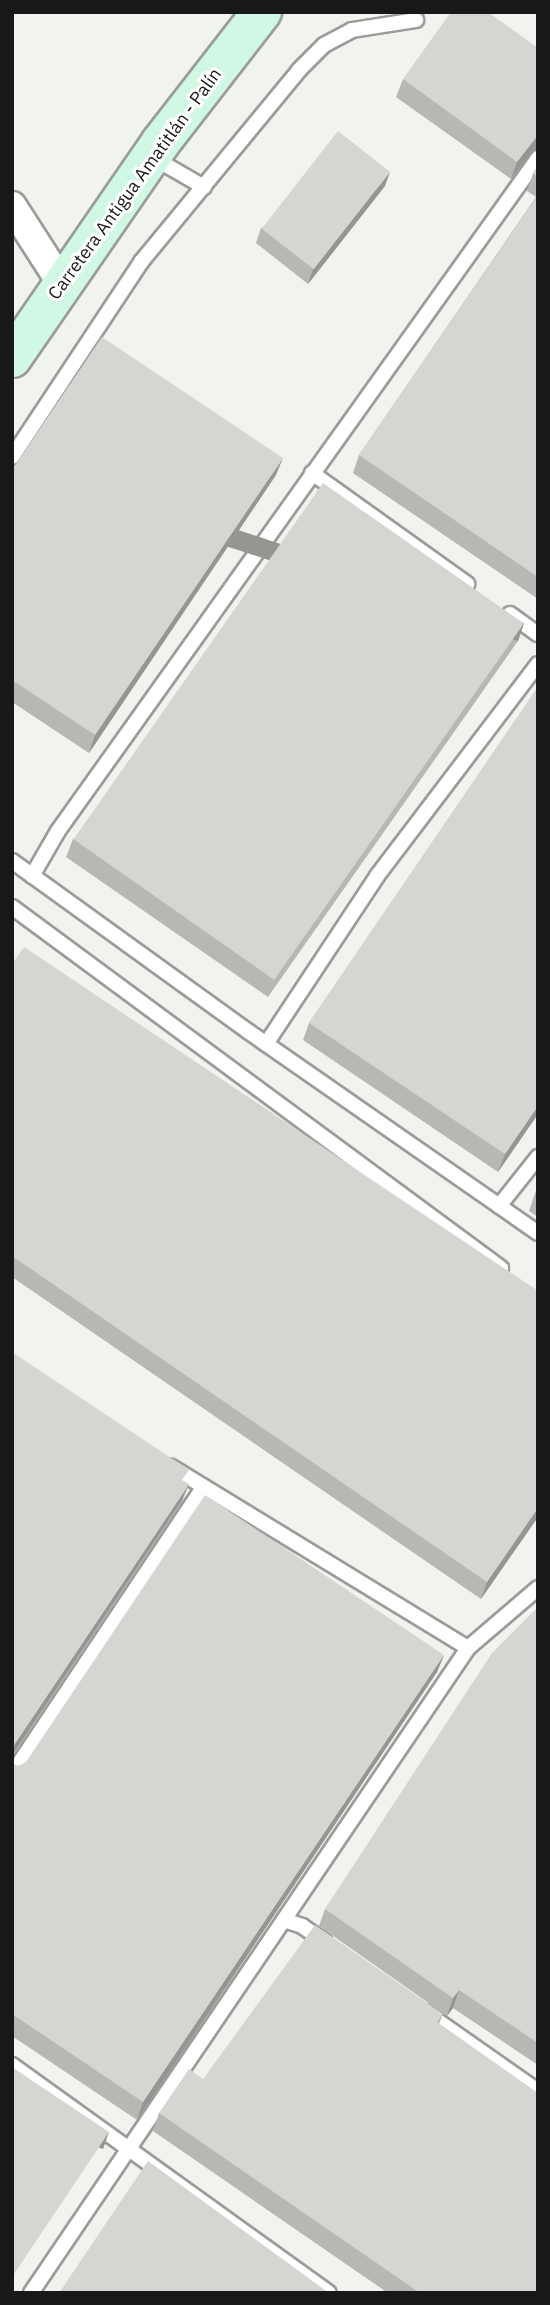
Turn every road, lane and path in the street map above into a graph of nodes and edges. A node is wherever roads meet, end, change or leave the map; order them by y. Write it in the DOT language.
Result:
graph roads {
  1 [pos="262,12"];
  2 [pos="416,20"];
  3 [pos="151,156"];
  4 [pos="538,158"];
  5 [pos="204,187"];
  6 [pos="12,206"];
  7 [pos="62,284"];
  8 [pos="12,358"];
  9 [pos="12,457"];
  10 [pos="312,473"];
  11 [pos="538,634"];
  12 [pos="538,664"];
  13 [pos="12,861"];
  14 [pos="32,876"];
  15 [pos="12,907"];
  16 [pos="266,1044"];
  17 [pos="538,1157"];
  18 [pos="499,1206"];
  19 [pos="538,1233"];
  20 [pos="510,1274"];
  21 [pos="158,1457"];
  22 [pos="202,1489"];
  23 [pos="538,1588"];
  24 [pos="468,1648"];
  25 [pos="12,1774"];
  26 [pos="284,1920"];
  27 [pos="335,1950"];
  28 [pos="414,2005"];
  29 [pos="12,2065"];
  30 [pos="538,2091"];
  31 [pos="130,2147"];
  32 [pos="31,2293"];
  33 [pos="329,2293"];
  1 -- 3 [label="main road, Carretera Antigua Amatitlán - Palín"];
  2 -- 5 [label="lane"];
  3 -- 5 [label="lane"];
  3 -- 7 [label="main road, Carretera Antigua Amatitlán - Palín"];
  4 -- 10 [label="lane"];
  5 -- 9 [label="lane"];
  6 -- 7 [label="street"];
  7 -- 8 [label="main road, Carretera Antigua Amatitlán - Palín"];
  10 -- 11 [label="lane"];
  10 -- 14 [label="lane"];
  12 -- 16 [label="lane"];
  13 -- 14 [label="lane"];
  14 -- 16 [label="lane"];
  15 -- 20 [label="lane"];
  16 -- 18 [label="lane"];
  17 -- 18 [label="lane"];
  18 -- 19 [label="lane"];
  21 -- 22 [label="lane"];
  22 -- 24 [label="lane"];
  22 -- 25 [label="lane"];
  23 -- 24 [label="lane"];
  24 -- 26 [label="lane"];
  26 -- 27 [label="lane"];
  26 -- 31 [label="lane"];
  28 -- 30 [label="lane"];
  29 -- 31 [label="lane"];
  31 -- 32 [label="lane"];
  31 -- 33 [label="lane"];
}
